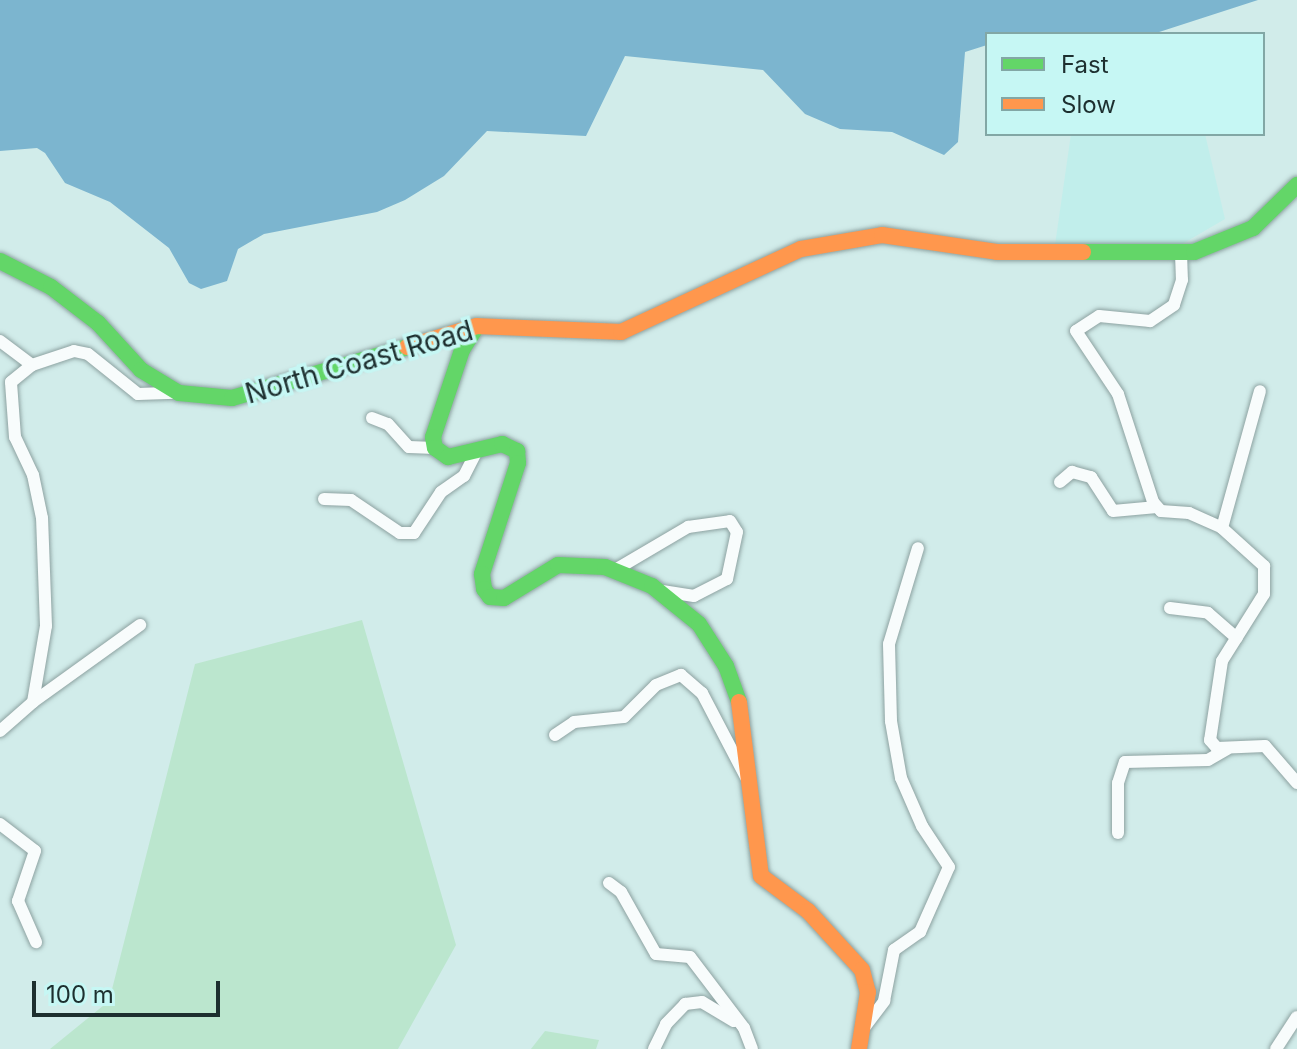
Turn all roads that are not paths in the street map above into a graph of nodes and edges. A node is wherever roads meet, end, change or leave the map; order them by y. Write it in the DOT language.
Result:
graph roads {
  1 [pos="1297,185"];
  2 [pos="1181,253"];
  3 [pos="0,261"];
  4 [pos="477,326"];
  5 [pos="0,341"];
  6 [pos="32,365"];
  7 [pos="1260,391"];
  8 [pos="179,393"];
  9 [pos="372,418"];
  10 [pos="435,448"];
  11 [pos="477,450"];
  12 [pos="1060,482"];
  13 [pos="324,499"];
  14 [pos="1157,507"];
  15 [pos="1222,528"];
  16 [pos="918,548"];
  17 [pos="615,570"];
  18 [pos="657,590"];
  19 [pos="1170,608"];
  20 [pos="140,625"];
  21 [pos="1237,638"];
  22 [pos="33,702"];
  23 [pos="0,731"];
  24 [pos="555,735"];
  25 [pos="1227,749"];
  26 [pos="1297,783"];
  27 [pos="750,786"];
  28 [pos="0,824"];
  29 [pos="1118,833"];
  30 [pos="609,883"];
  31 [pos="36,942"];
  32 [pos="1297,1017"];
  33 [pos="744,1028"];
  34 [pos="858,1043"];
  35 [pos="654,1049"];
  36 [pos="752,1049"];
  37 [pos="1276,1049"];
  1 -- 2 [label="main road, North Coast Road"];
  2 -- 4 [label="main road, North Coast Road"];
  2 -- 14 [label="street"];
  3 -- 8 [label="main road, North Coast Road"];
  4 -- 8 [label="main road, North Coast Road"];
  4 -- 10 [label="main road"];
  5 -- 6 [label="street"];
  6 -- 8 [label="street"];
  6 -- 22 [label="street"];
  7 -- 15 [label="street"];
  9 -- 10 [label="street"];
  10 -- 11 [label="main road"];
  11 -- 13 [label="street"];
  11 -- 17 [label="main road"];
  12 -- 14 [label="street"];
  14 -- 15 [label="street"];
  15 -- 21 [label="street"];
  16 -- 34 [label="street"];
  17 -- 18 [label="main road"];
  17 -- 18 [label="street"];
  18 -- 27 [label="main road"];
  19 -- 21 [label="street"];
  20 -- 22 [label="street"];
  21 -- 25 [label="street"];
  22 -- 23 [label="street"];
  24 -- 27 [label="street"];
  25 -- 26 [label="street"];
  25 -- 29 [label="street"];
  27 -- 34 [label="main road"];
  28 -- 31 [label="street"];
  30 -- 33 [label="street"];
  32 -- 37 [label="street"];
  33 -- 35 [label="street"];
  33 -- 36 [label="street"];
}
